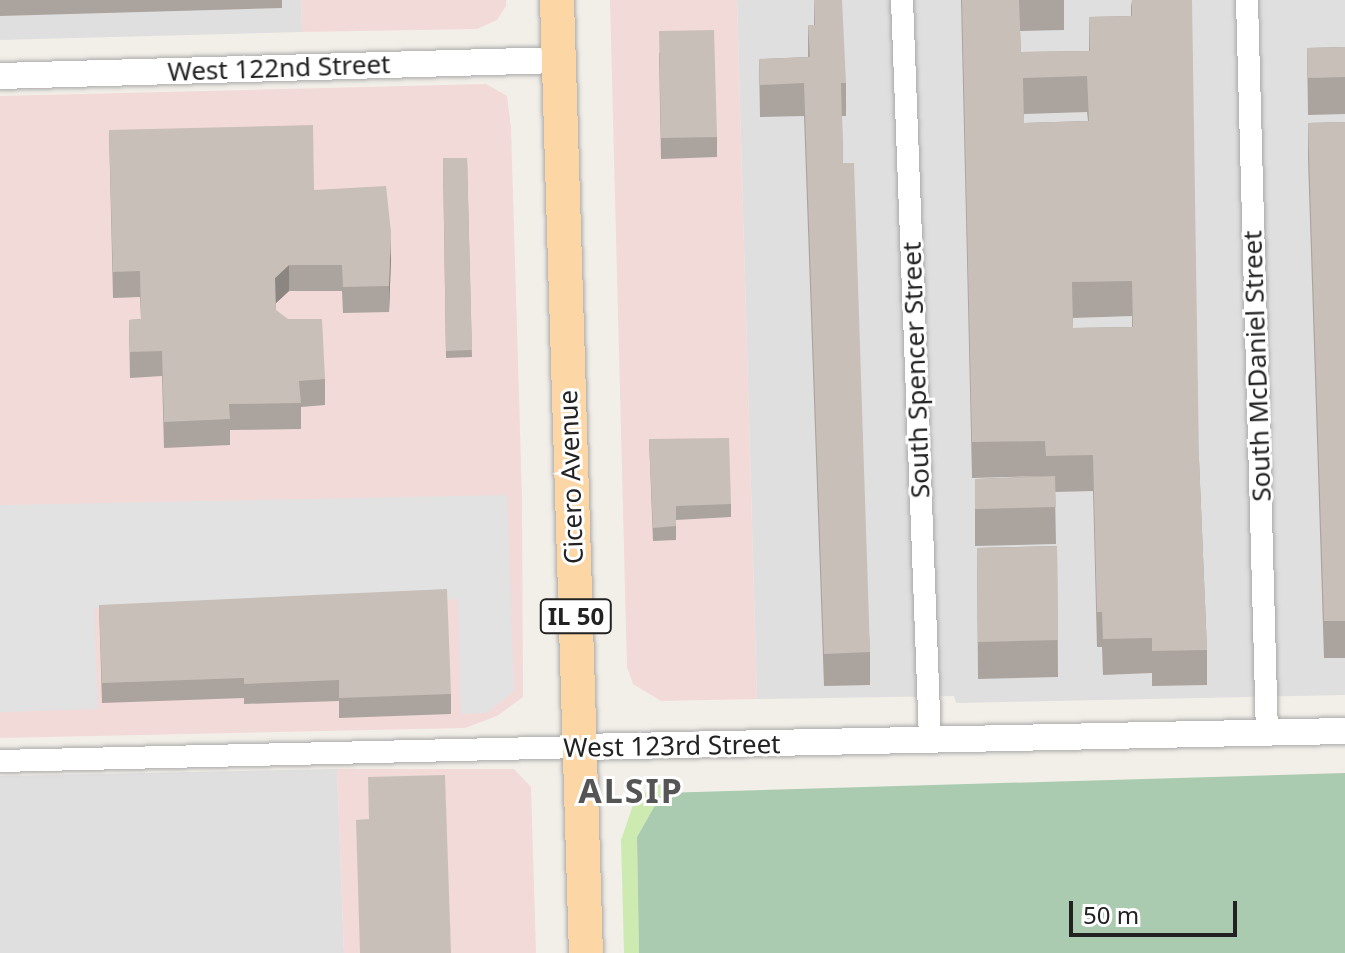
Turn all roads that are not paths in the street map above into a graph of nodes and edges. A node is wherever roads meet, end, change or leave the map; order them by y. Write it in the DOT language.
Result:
graph roads {
  1 [pos="557,0"];
  2 [pos="902,0"];
  3 [pos="1247,0"];
  4 [pos="559,60"];
  5 [pos="0,76"];
  6 [pos="1345,731"];
  7 [pos="1267,733"];
  8 [pos="930,740"];
  9 [pos="580,747"];
  10 [pos="0,761"];
  11 [pos="586,953"];
  1 -- 4 [label="main road, Cicero Avenue / IL 50"];
  2 -- 8 [label="street, South Spencer Street"];
  3 -- 7 [label="street, South McDaniel Street"];
  4 -- 5 [label="street, West 122nd Street"];
  4 -- 9 [label="main road, Cicero Avenue / IL 50"];
  6 -- 7 [label="street, West 123rd Street"];
  7 -- 8 [label="street, West 123rd Street"];
  8 -- 9 [label="street, West 123rd Street"];
  9 -- 10 [label="street, West 123rd Street"];
  9 -- 11 [label="main road, Cicero Avenue / IL 50"];
}
